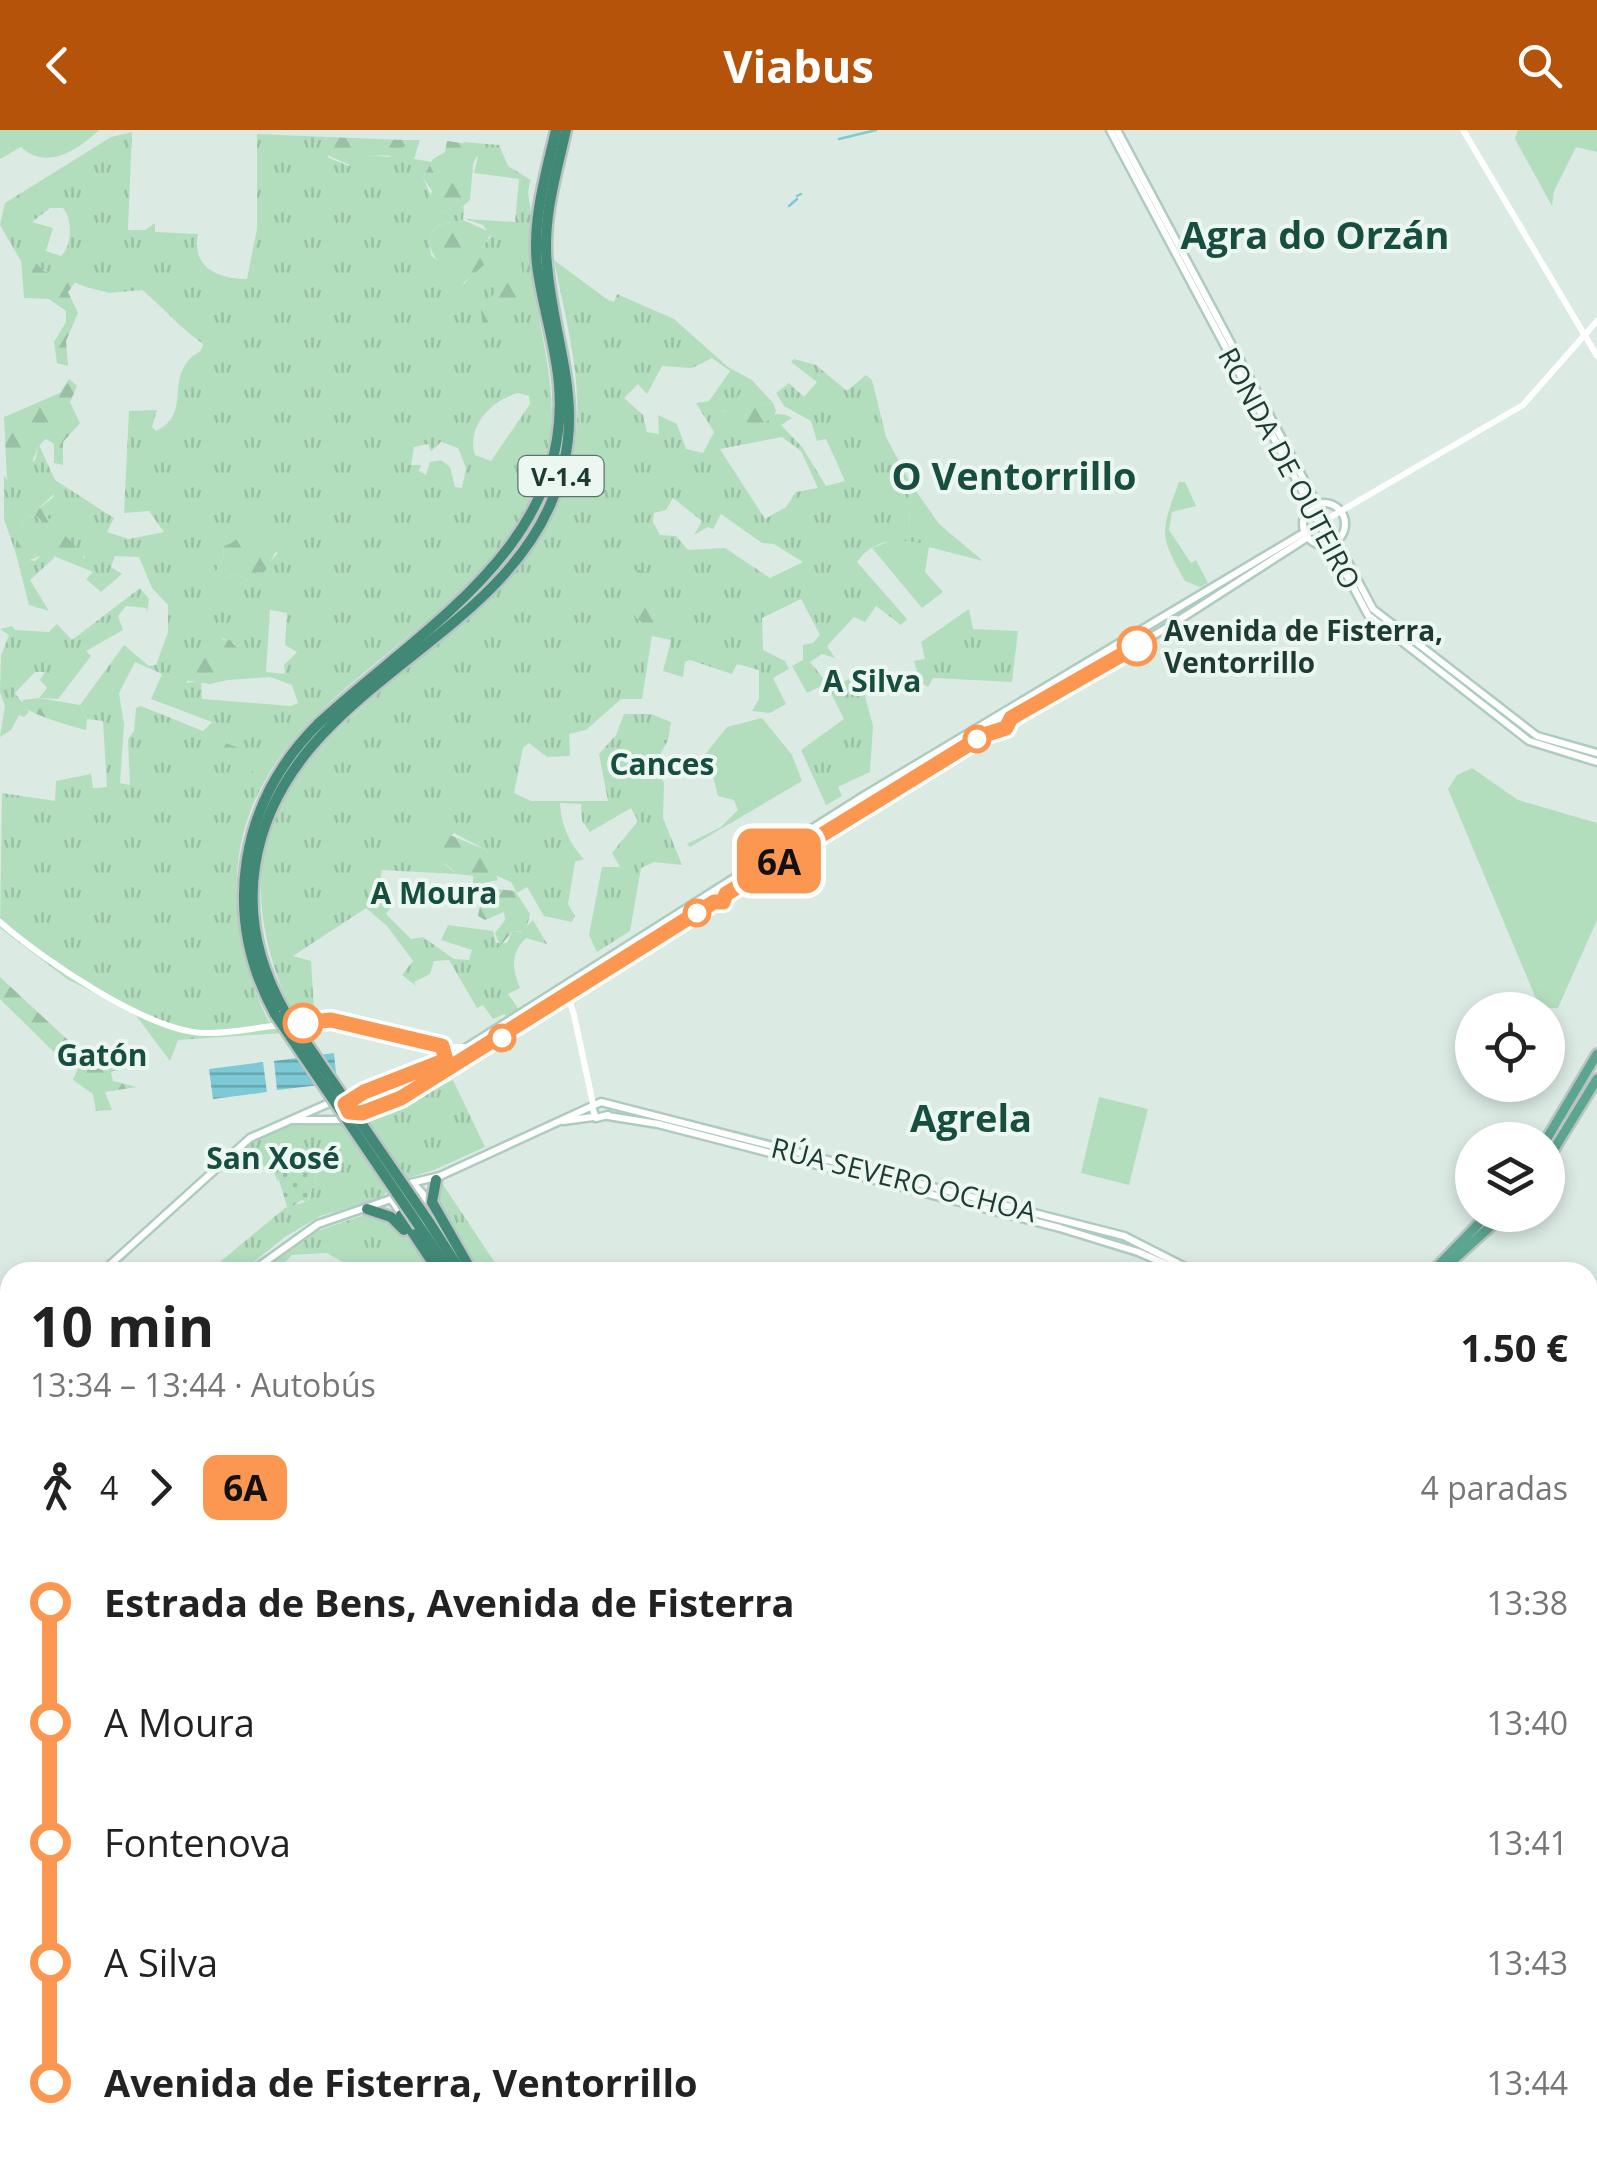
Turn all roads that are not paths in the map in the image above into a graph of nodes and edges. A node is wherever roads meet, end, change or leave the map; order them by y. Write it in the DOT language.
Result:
graph roads {
  1 [pos="556,130"];
  2 [pos="566,130"];
  3 [pos="1114,130"];
  4 [pos="1463,130"];
  5 [pos="1597,321"];
  6 [pos="1584,334"];
  7 [pos="1597,356"];
  8 [pos="1314,507"];
  9 [pos="1341,513"];
  10 [pos="1323,524"];
  11 [pos="1306,534"];
  12 [pos="1297,544"];
  13 [pos="1332,545"];
  14 [pos="1268,554"];
  15 [pos="1242,579"];
  16 [pos="1190,602"];
  17 [pos="1182,618"];
  18 [pos="1000,715"];
  19 [pos="1011,718"];
  20 [pos="999,727"];
  21 [pos="1597,753"];
  22 [pos="1597,762"];
  23 [pos="714,890"];
  24 [pos="726,894"];
  25 [pos="714,902"];
  26 [pos="0,922"];
  27 [pos="582,986"];
  28 [pos="562,999"];
  29 [pos="552,1005"];
  30 [pos="280,1013"];
  31 [pos="574,1015"];
  32 [pos="500,1029"];
  33 [pos="442,1046"];
  34 [pos="453,1051"];
  35 [pos="1597,1054"];
  36 [pos="446,1060"];
  37 [pos="1593,1069"];
  38 [pos="1594,1084"];
  39 [pos="1580,1086"];
  40 [pos="364,1092"];
  41 [pos="401,1098"];
  42 [pos="598,1104"];
  43 [pos="362,1113"];
  44 [pos="608,1116"];
  45 [pos="593,1117"];
  46 [pos="287,1121"];
  47 [pos="1557,1122"];
  48 [pos="558,1123"];
  49 [pos="1565,1131"];
  50 [pos="822,1167"];
  51 [pos="438,1178"];
  52 [pos="413,1184"];
  53 [pos="956,1191"];
  54 [pos="424,1196"];
  55 [pos="390,1199"];
  56 [pos="363,1209"];
  57 [pos="399,1214"];
  58 [pos="424,1224"];
  59 [pos="1471,1232"];
  60 [pos="1486,1232"];
  61 [pos="454,1242"];
  62 [pos="420,1245"];
  63 [pos="113,1262"];
  64 [pos="264,1262"];
  65 [pos="431,1262"];
  66 [pos="445,1262"];
  67 [pos="453,1262"];
  68 [pos="466,1262"];
  69 [pos="1158,1262"];
  70 [pos="1175,1262"];
  71 [pos="1441,1262"];
  72 [pos="1454,1262"];
  1 -- 30 [label="highway, V-1.4"];
  2 -- 30 [label="highway, V-1.4"];
  3 -- 8 [label="main road, RONDA DE OUTEIRO"];
  4 -- 6 [label="main road"];
  5 -- 6 [label="main road"];
  6 -- 7 [label="main road"];
  6 -- 9 [label="main road"];
  8 -- 9 [label="main road"];
  8 -- 10 [label="main road, RONDA DE OUTEIRO"];
  8 -- 11 [label="main road"];
  9 -- 10 [label="main road"];
  9 -- 13 [label="main road"];
  10 -- 11 [label="main road"];
  10 -- 13 [label="main road, RONDA DE OUTEIRO"];
  11 -- 12 [label="main road"];
  11 -- 13 [label="main road"];
  11 -- 14 [label="main road"];
  12 -- 13 [label="main road"];
  12 -- 15 [label="main road"];
  13 -- 21 [label="main road, RONDA DE OUTEIRO"];
  13 -- 22 [label="main road, RONDA DE OUTEIRO"];
  14 -- 15 [label="main road"];
  14 -- 16 [label="main road"];
  15 -- 17 [label="main road"];
  16 -- 17 [label="main road"];
  16 -- 18 [label="main road"];
  17 -- 19 [label="main road"];
  18 -- 19 [label="main road"];
  18 -- 20 [label="main road"];
  18 -- 23 [label="main road"];
  19 -- 20 [label="main road"];
  20 -- 24 [label="main road"];
  23 -- 24 [label="main road"];
  23 -- 25 [label="main road"];
  23 -- 32 [label="main road"];
  24 -- 25 [label="main road"];
  25 -- 27 [label="main road"];
  26 -- 33 [label="main road"];
  27 -- 28 [label="main road"];
  27 -- 31 [label="main road"];
  28 -- 29 [label="main road"];
  28 -- 31 [label="main road"];
  28 -- 32 [label="main road"];
  29 -- 31 [label="main road"];
  29 -- 41 [label="main road"];
  30 -- 58 [label="highway, V-1.4, bridge"];
  31 -- 42 [label="main road"];
  32 -- 34 [label="main road"];
  33 -- 34 [label="main road"];
  33 -- 36 [label="main road"];
  34 -- 36 [label="main road"];
  34 -- 41 [label="main road"];
  35 -- 37 [label="main road"];
  36 -- 40 [label="main road"];
  37 -- 39 [label="main road"];
  38 -- 39 [label="main road"];
  38 -- 49 [label="main road"];
  39 -- 47 [label="main road"];
  40 -- 43 [label="main road"];
  40 -- 46 [label="main road"];
  41 -- 43 [label="main road"];
  42 -- 44 [label="main road"];
  42 -- 45 [label="main road"];
  42 -- 48 [label="main road, RÚA SEVERO OCHOA"];
  42 -- 53 [label="main road, RÚA SEVERO OCHOA"];
  43 -- 46 [label="main road"];
  44 -- 45 [label="main road, RÚA SEVERO OCHOA"];
  44 -- 50 [label="main road, RÚA SEVERO OCHOA"];
  45 -- 48 [label="main road, RÚA SEVERO OCHOA"];
  46 -- 63 [label="main road"];
  48 -- 51 [label="main road, RÚA SEVERO OCHOA"];
  50 -- 53 [label="main road"];
  50 -- 69 [label="main road, RÚA SEVERO OCHOA"];
  51 -- 52 [label="main road, RÚA SEVERO OCHOA"];
  51 -- 54 [label="main road, RÚA SEVERO OCHOA"];
  51 -- 61 [label="highway"];
  52 -- 54 [label="main road"];
  52 -- 55 [label="main road, RÚA SEVERO OCHOA"];
  53 -- 70 [label="main road, RÚA SEVERO OCHOA"];
  54 -- 57 [label="main road, RÚA SEVERO OCHOA"];
  54 -- 61 [label="highway"];
  55 -- 56 [label="main road, RÚA SEVERO OCHOA"];
  55 -- 57 [label="main road"];
  56 -- 57 [label="main road"];
  56 -- 62 [label="highway"];
  56 -- 64 [label="main road, RÚA SEVERO OCHOA"];
  57 -- 62 [label="highway"];
  58 -- 66 [label="highway, V-1.4"];
  58 -- 67 [label="highway, V-1.4"];
  59 -- 71 [label="main road"];
  60 -- 72 [label="main road"];
  61 -- 68 [label="highway"];
  62 -- 65 [label="highway"];
}
